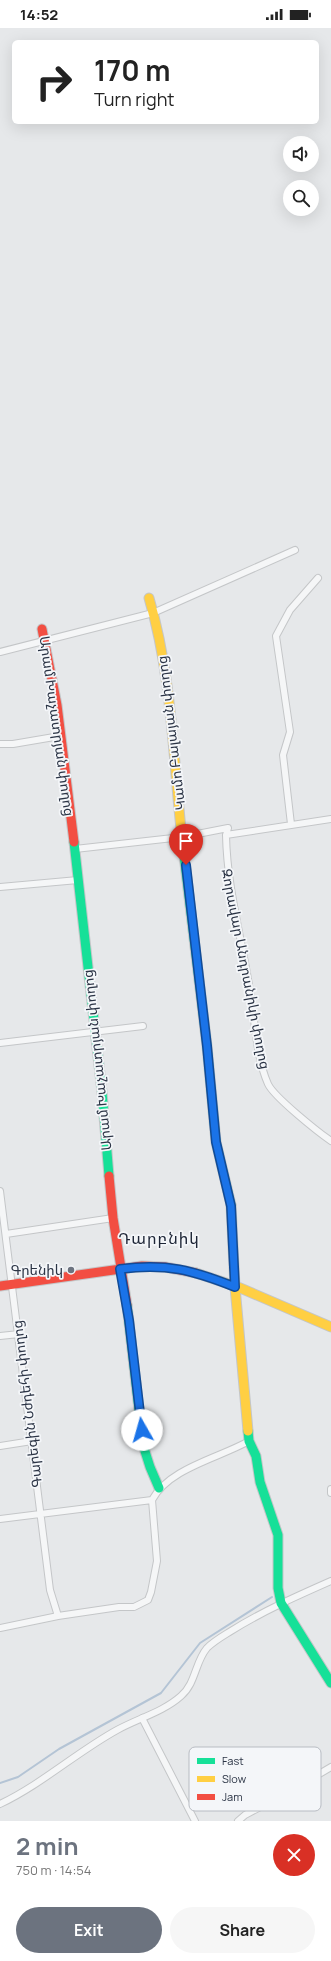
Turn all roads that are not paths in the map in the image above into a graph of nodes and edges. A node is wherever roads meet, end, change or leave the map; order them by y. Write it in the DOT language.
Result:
graph roads {
  1 [pos="295,550"];
  2 [pos="318,578"];
  3 [pos="149,598"];
  4 [pos="153,613"];
  5 [pos="42,629"];
  6 [pos="44,641"];
  7 [pos="0,652"];
  8 [pos="60,736"];
  9 [pos="0,744"];
  10 [pos="331,819"];
  11 [pos="291,824"];
  12 [pos="226,836"];
  13 [pos="182,837"];
  14 [pos="75,849"];
  15 [pos="78,880"];
  16 [pos="0,887"];
  17 [pos="143,1026"];
  18 [pos="94,1031"];
  19 [pos="0,1043"];
  20 [pos="331,1141"];
  21 [pos="0,1191"];
  22 [pos="113,1218"];
  23 [pos="6,1234"];
  24 [pos="120,1269"];
  25 [pos="12,1285"];
  26 [pos="0,1286"];
  27 [pos="235,1287"];
  28 [pos="331,1327"];
  29 [pos="19,1334"];
  30 [pos="0,1336"];
  31 [pos="32,1441"];
  32 [pos="249,1441"];
  33 [pos="0,1446"];
  34 [pos="159,1488"];
  35 [pos="331,1490"];
  36 [pos="331,1493"];
  37 [pos="152,1500"];
  38 [pos="39,1514"];
  39 [pos="0,1519"];
  40 [pos="331,1580"];
  41 [pos="282,1603"];
  42 [pos="58,1616"];
  43 [pos="0,1628"];
  44 [pos="331,1683"];
  45 [pos="142,1718"];
  46 [pos="331,1767"];
  47 [pos="321,1773"];
  48 [pos="0,1804"];
  49 [pos="189,1808"];
  50 [pos="191,1811"];
  51 [pos="253,1811"];
  52 [pos="196,1821"];
  53 [pos="238,1821"];
  1 -- 4 [label="street"];
  2 -- 11 [label="street"];
  3 -- 4 [label="street, Կամո Բալայան փողոց"];
  4 -- 6 [label="street"];
  4 -- 13 [label="street, Կամո Բալայան փողոց"];
  5 -- 6 [label="street, Արամ Խաչատրյան փողոց"];
  6 -- 7 [label="street"];
  6 -- 8 [label="street, Արամ Խաչատրյան փողոց"];
  8 -- 9 [label="street"];
  8 -- 14 [label="street, Արամ Խաչատրյան փողոց"];
  10 -- 11 [label="street"];
  11 -- 12 [label="street"];
  12 -- 13 [label="street"];
  12 -- 20 [label="street, Զորավար Անդրանիկի փողոց"];
  13 -- 14 [label="street"];
  13 -- 27 [label="street, Կամո Բալայան փողոց"];
  14 -- 15 [label="street, Արամ Խաչատրյան փողոց"];
  15 -- 16 [label="street"];
  15 -- 18 [label="street, Արամ Խաչատրյան փողոց"];
  17 -- 18 [label="street"];
  18 -- 19 [label="street"];
  18 -- 22 [label="street, Արամ Խաչատրյան փողոց"];
  21 -- 23 [label="street, Գարեգին Նժդեհի փողոց"];
  22 -- 23 [label="street"];
  22 -- 24 [label="street, Արամ Խաչատրյան փողոց"];
  23 -- 25 [label="street, Գարեգին Նժդեհի փողոց"];
  24 -- 25 [label="street"];
  24 -- 27 [label="street"];
  24 -- 34 [label="street, Արամ Խաչատրյան փողոց"];
  25 -- 26 [label="street"];
  25 -- 29 [label="street, Գարեգին Նժդեհի փողոց"];
  27 -- 28 [label="street"];
  27 -- 32 [label="street, Կամո Բալայան փողոց"];
  29 -- 30 [label="street"];
  29 -- 31 [label="street, Գարեգին Նժդեհի փողոց"];
  31 -- 33 [label="street"];
  31 -- 38 [label="street, Գարեգին Նժդեհի փողոց"];
  32 -- 34 [label="street"];
  32 -- 41 [label="street, Կամո Բալայան փողոց"];
  34 -- 37 [label="street"];
  35 -- 36 [label="street"];
  37 -- 38 [label="street"];
  37 -- 42 [label="street"];
  38 -- 39 [label="street"];
  38 -- 42 [label="street, Գարեգին Նժդեհի փողոց"];
  40 -- 41 [label="street"];
  41 -- 44 [label="street, Կամո Բալայան փողոց"];
  41 -- 45 [label="street"];
  42 -- 43 [label="street"];
  45 -- 48 [label="street"];
  45 -- 49 [label="street"];
  46 -- 47 [label="street"];
  50 -- 52 [label="street"];
  51 -- 53 [label="street"];
}
